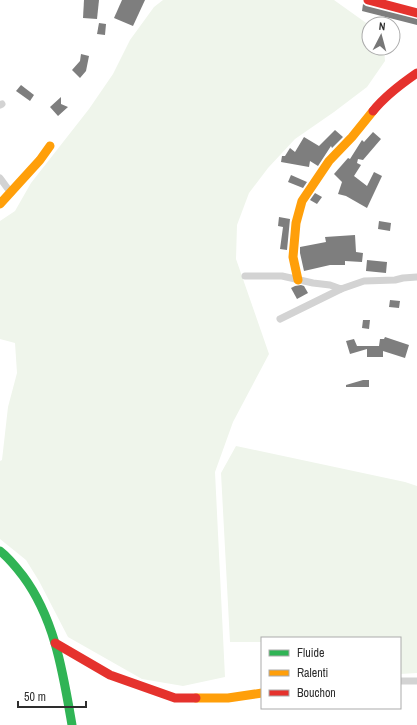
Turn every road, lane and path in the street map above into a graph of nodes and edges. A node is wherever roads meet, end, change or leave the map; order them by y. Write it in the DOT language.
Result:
graph roads {
  1 [pos="368,0"];
  2 [pos="417,14"];
  3 [pos="417,73"];
  4 [pos="50,146"];
  5 [pos="0,178"];
  6 [pos="11,192"];
  7 [pos="0,204"];
  8 [pos="245,276"];
  9 [pos="417,277"];
  10 [pos="298,280"];
  11 [pos="341,289"];
  12 [pos="280,319"];
  13 [pos="0,551"];
  14 [pos="56,642"];
  15 [pos="401,681"];
  16 [pos="417,681"];
  17 [pos="261,693"];
  18 [pos="72,725"];
  1 -- 2 [label="street"];
  3 -- 10 [label="street"];
  4 -- 6 [label="street"];
  5 -- 6 [label="street"];
  6 -- 7 [label="street"];
  8 -- 10 [label="street"];
  9 -- 11 [label="street"];
  10 -- 11 [label="street"];
  11 -- 12 [label="street"];
  13 -- 14 [label="street"];
  14 -- 17 [label="street"];
  14 -- 18 [label="street"];
  15 -- 16 [label="street"];
}
